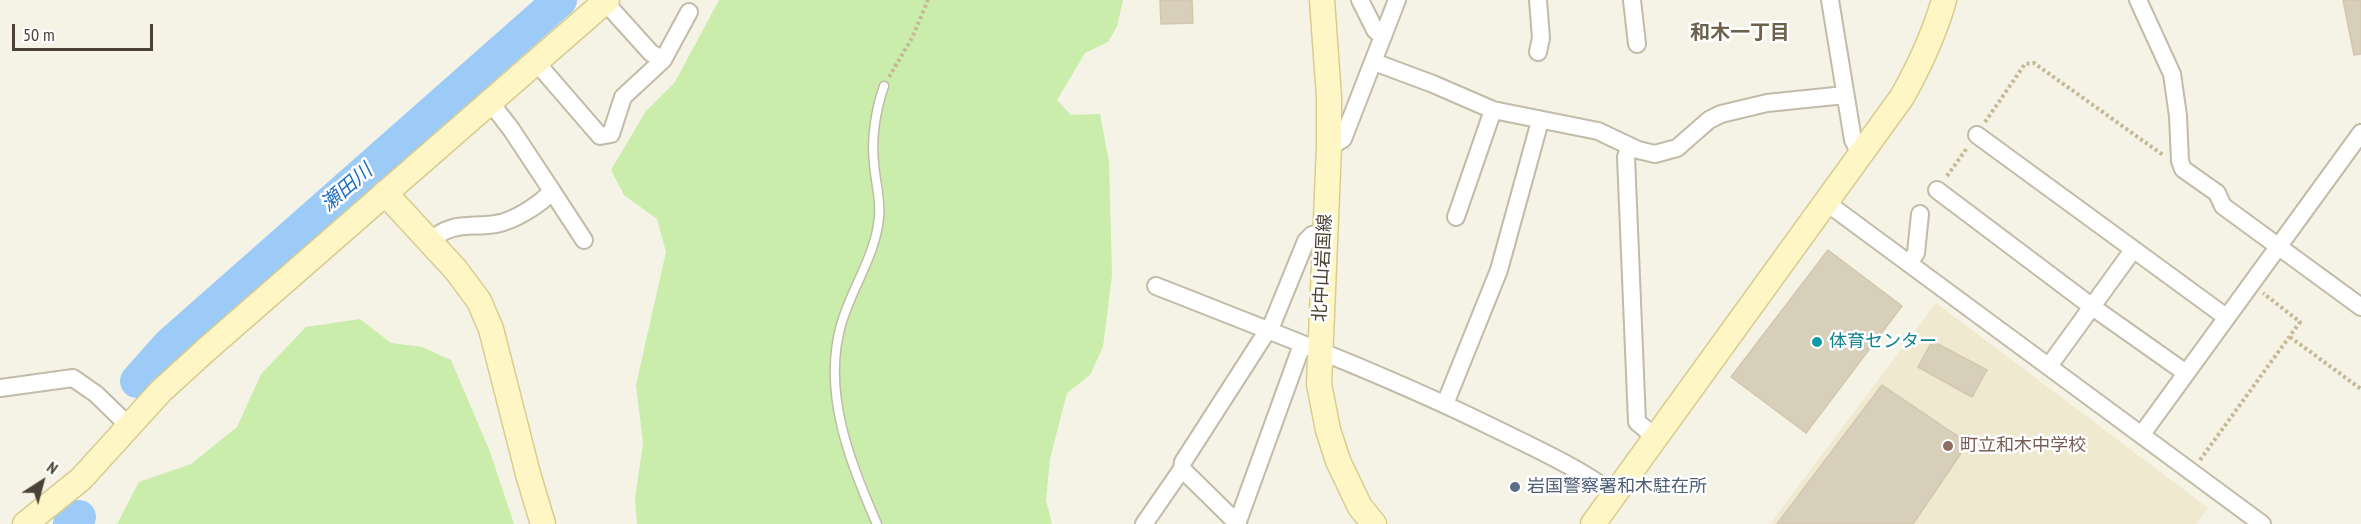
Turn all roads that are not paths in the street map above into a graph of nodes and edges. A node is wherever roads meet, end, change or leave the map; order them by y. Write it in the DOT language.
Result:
graph roads {
  1 [pos="1322,0"];
  2 [pos="1360,0"];
  3 [pos="1397,0"];
  4 [pos="1538,0"];
  5 [pos="1632,0"];
  6 [pos="1830,0"];
  7 [pos="1944,0"];
  8 [pos="2138,0"];
  9 [pos="606,1"];
  10 [pos="688,12"];
  11 [pos="1383,37"];
  12 [pos="1637,44"];
  13 [pos="1538,52"];
  14 [pos="663,60"];
  15 [pos="536,62"];
  16 [pos="1374,62"];
  17 [pos="884,86"];
  18 [pos="1845,95"];
  19 [pos="490,102"];
  20 [pos="1493,110"];
  21 [pos="1540,121"];
  22 [pos="2361,133"];
  23 [pos="1977,135"];
  24 [pos="1630,146"];
  25 [pos="1329,147"];
  26 [pos="1861,155"];
  27 [pos="1937,190"];
  28 [pos="552,191"];
  29 [pos="385,193"];
  30 [pos="1827,203"];
  31 [pos="1920,214"];
  32 [pos="1456,217"];
  33 [pos="1325,233"];
  34 [pos="584,240"];
  35 [pos="430,241"];
  36 [pos="2278,246"];
  37 [pos="2133,250"];
  38 [pos="1909,263"];
  39 [pos="1156,286"];
  40 [pos="2091,306"];
  41 [pos="2361,307"];
  42 [pos="2226,317"];
  43 [pos="1268,330"];
  44 [pos="1311,348"];
  45 [pos="2049,366"];
  46 [pos="2186,373"];
  47 [pos="0,388"];
  48 [pos="1445,404"];
  49 [pos="129,426"];
  50 [pos="2142,434"];
  51 [pos="1655,437"];
  52 [pos="1182,469"];
  53 [pos="1614,494"];
  54 [pos="25,524"];
  55 [pos="543,524"];
  56 [pos="877,524"];
  57 [pos="1144,524"];
  58 [pos="1238,524"];
  59 [pos="1374,524"];
  60 [pos="1593,524"];
  61 [pos="2262,524"];
  1 -- 25 [label="street, 北中山岩国線"];
  2 -- 11 [label="street"];
  3 -- 11 [label="street"];
  4 -- 13 [label="street"];
  5 -- 12 [label="street"];
  6 -- 18 [label="street"];
  7 -- 26 [label="street"];
  8 -- 36 [label="street"];
  9 -- 14 [label="street"];
  9 -- 15 [label="street"];
  10 -- 14 [label="street"];
  11 -- 16 [label="street"];
  14 -- 15 [label="street"];
  15 -- 19 [label="street"];
  16 -- 20 [label="street"];
  16 -- 25 [label="street"];
  17 -- 56 [label="lane"];
  18 -- 24 [label="street"];
  18 -- 26 [label="street"];
  19 -- 28 [label="street"];
  19 -- 29 [label="street"];
  20 -- 21 [label="street"];
  20 -- 32 [label="street"];
  21 -- 24 [label="street"];
  21 -- 48 [label="street"];
  22 -- 36 [label="street"];
  23 -- 37 [label="street"];
  24 -- 51 [label="street"];
  25 -- 33 [label="street, 北中山岩国線"];
  26 -- 30 [label="street"];
  27 -- 40 [label="street"];
  28 -- 34 [label="street"];
  28 -- 35 [label="street"];
  29 -- 35 [label="street"];
  29 -- 49 [label="street"];
  30 -- 38 [label="street"];
  30 -- 51 [label="street"];
  31 -- 38 [label="street"];
  33 -- 43 [label="street"];
  33 -- 44 [label="street, 北中山岩国線"];
  35 -- 55 [label="street"];
  36 -- 41 [label="street"];
  36 -- 42 [label="street"];
  37 -- 40 [label="street"];
  37 -- 42 [label="street"];
  38 -- 45 [label="street"];
  39 -- 43 [label="street"];
  40 -- 45 [label="street"];
  40 -- 46 [label="street"];
  42 -- 46 [label="street"];
  43 -- 44 [label="street"];
  43 -- 52 [label="street"];
  44 -- 48 [label="street"];
  44 -- 58 [label="street"];
  44 -- 59 [label="street, 北中山岩国線"];
  45 -- 50 [label="street"];
  46 -- 50 [label="street"];
  47 -- 49 [label="street"];
  48 -- 53 [label="street"];
  49 -- 54 [label="street"];
  50 -- 61 [label="street"];
  51 -- 53 [label="street"];
  52 -- 57 [label="street"];
  52 -- 58 [label="street"];
  53 -- 60 [label="street"];
}
